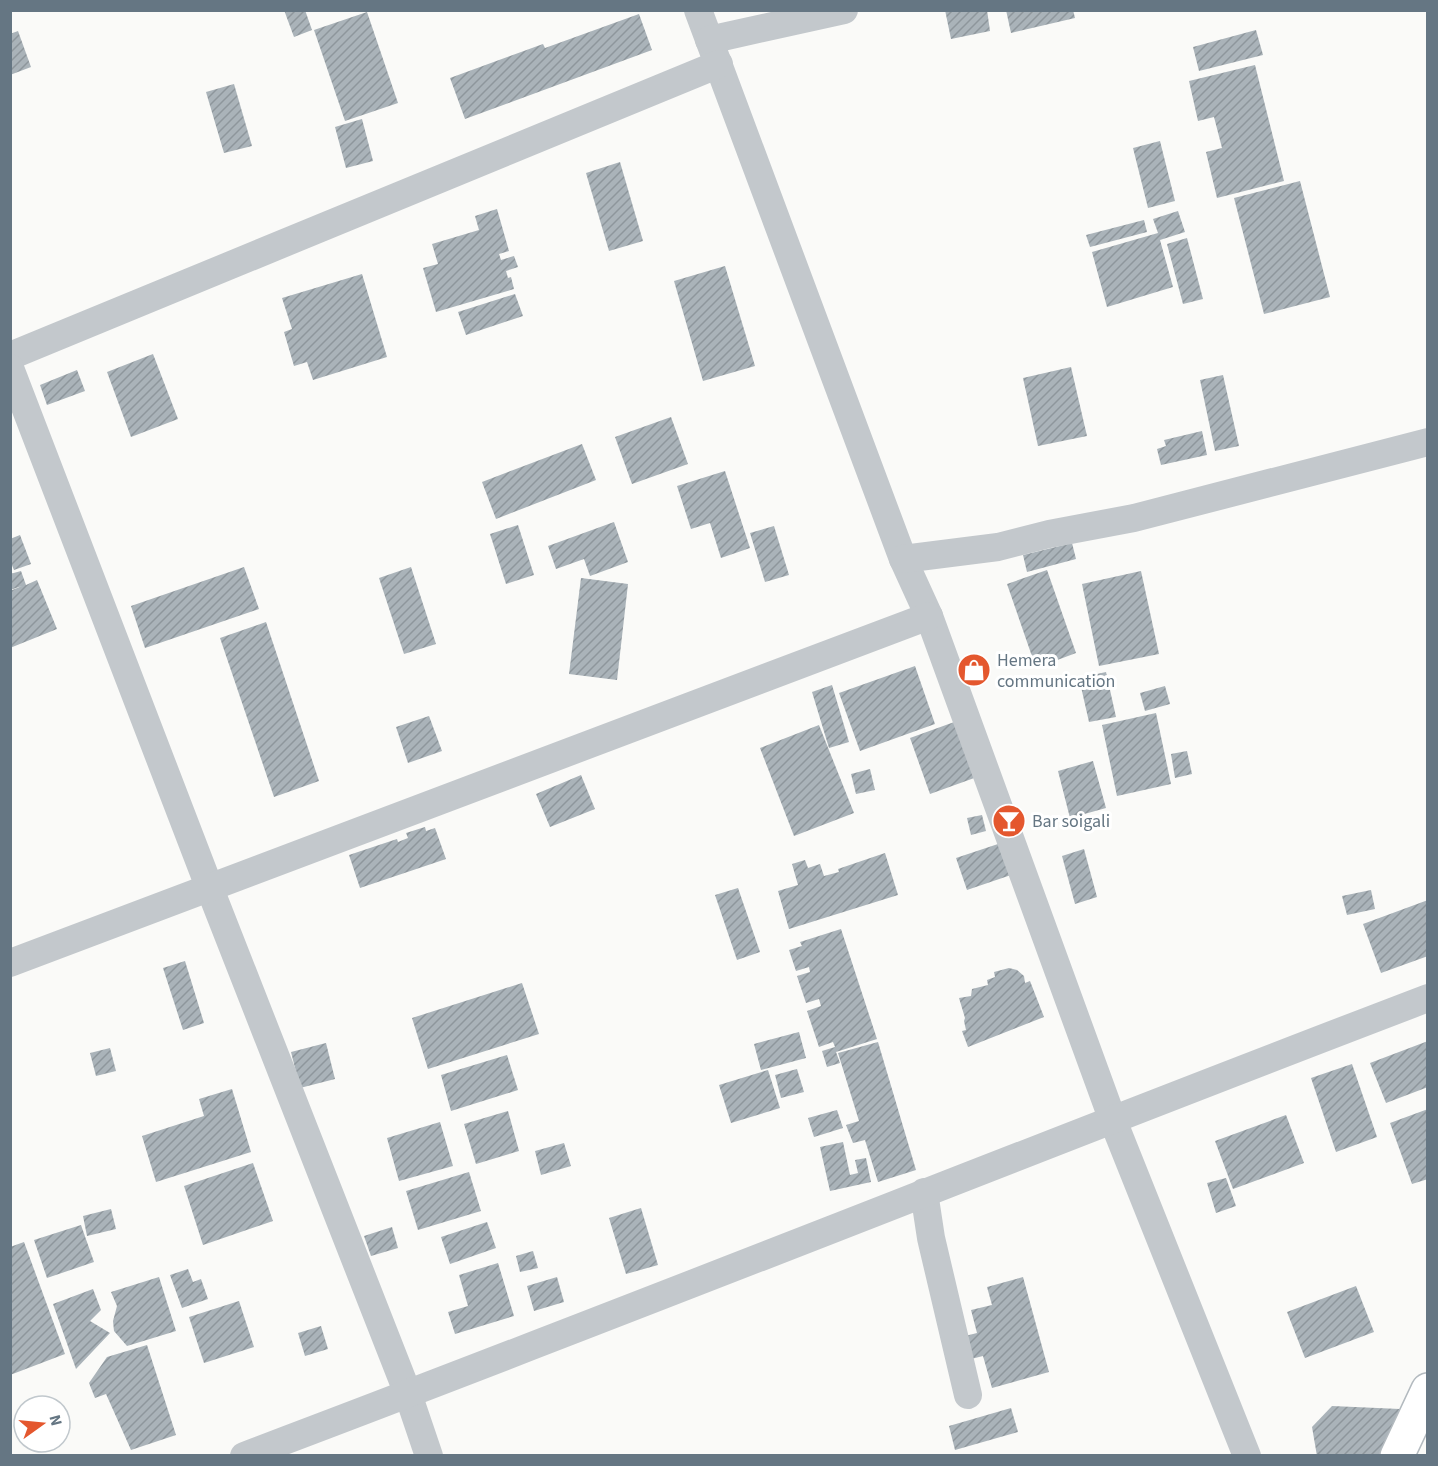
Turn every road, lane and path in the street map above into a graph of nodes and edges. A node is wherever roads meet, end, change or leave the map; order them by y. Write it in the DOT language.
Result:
graph roads {
  1 [pos="698,10"];
  2 [pos="844,10"];
  3 [pos="714,52"];
  4 [pos="10,356"];
  5 [pos="10,368"];
  6 [pos="1428,442"];
  7 [pos="903,559"];
  8 [pos="929,616"];
  9 [pos="210,889"];
  10 [pos="10,963"];
  11 [pos="1428,998"];
  12 [pos="1112,1118"];
  13 [pos="924,1192"];
  14 [pos="1428,1390"];
  15 [pos="408,1394"];
  16 [pos="968,1395"];
  17 [pos="244,1455"];
  18 [pos="429,1455"];
  19 [pos="1247,1455"];
  20 [pos="1397,1455"];
  1 -- 3 [label="street"];
  2 -- 3 [label="street"];
  3 -- 4 [label="street"];
  3 -- 7 [label="street"];
  5 -- 9 [label="street"];
  6 -- 7 [label="street"];
  7 -- 8 [label="street"];
  8 -- 9 [label="street"];
  8 -- 12 [label="street"];
  9 -- 10 [label="street"];
  9 -- 15 [label="street"];
  11 -- 12 [label="street"];
  12 -- 13 [label="street"];
  12 -- 19 [label="street"];
  13 -- 15 [label="street"];
  13 -- 16 [label="street"];
  14 -- 20 [label="street"];
  15 -- 17 [label="street"];
  15 -- 18 [label="street"];
}
